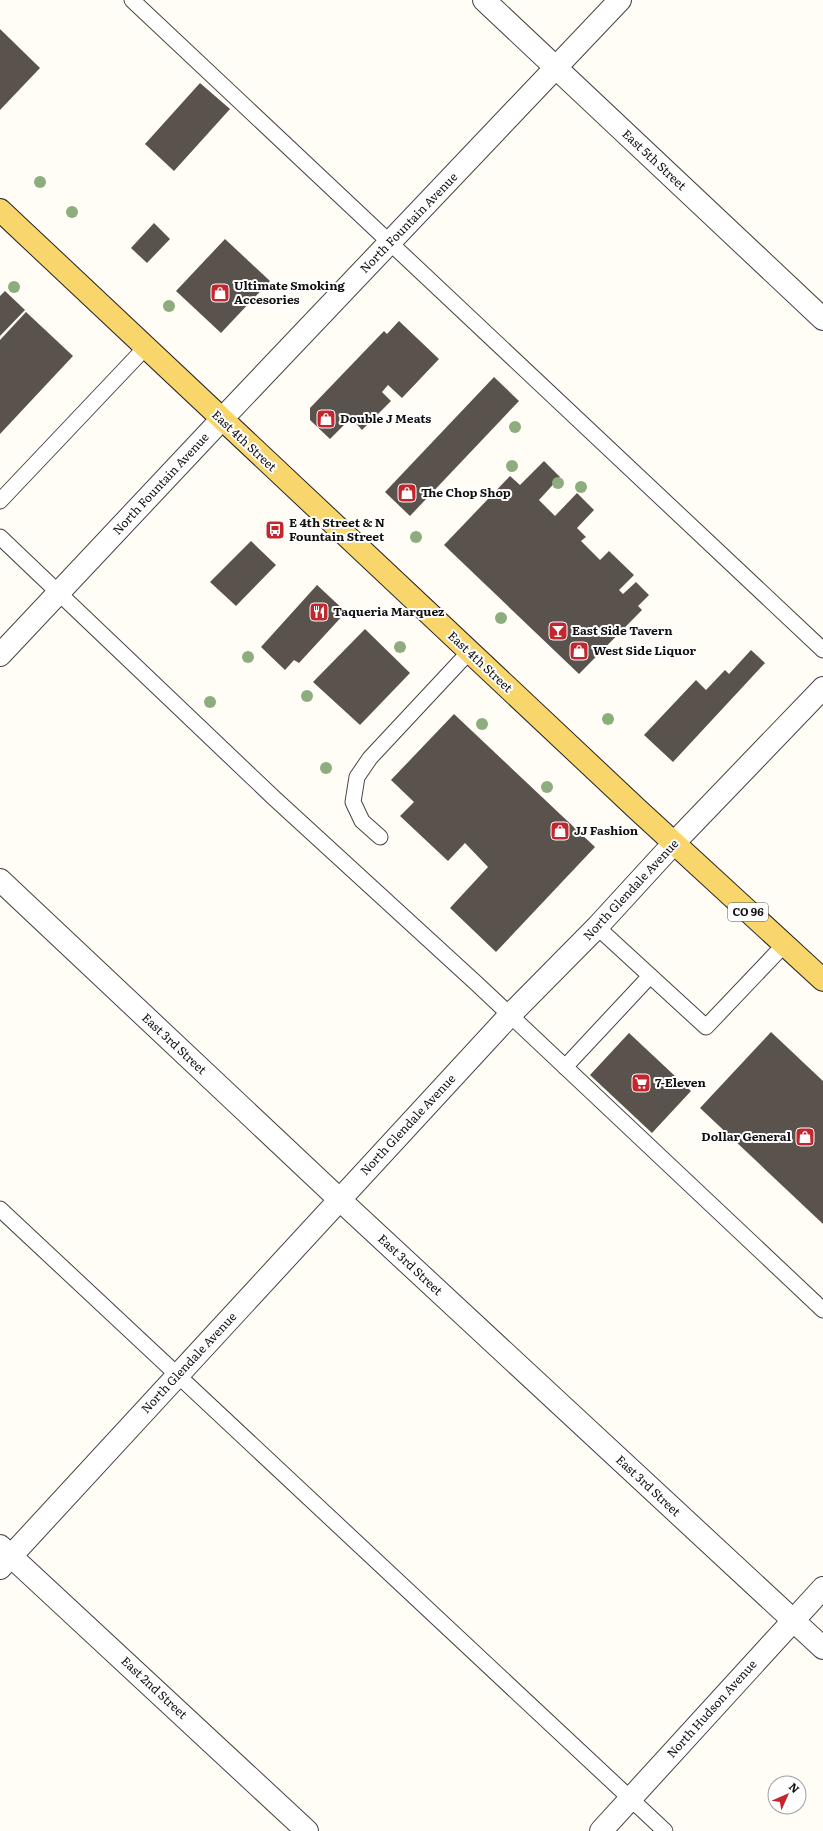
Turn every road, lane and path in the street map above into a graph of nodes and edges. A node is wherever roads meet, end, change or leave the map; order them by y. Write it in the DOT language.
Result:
graph roads {
  1 [pos="132,0"];
  2 [pos="484,0"];
  3 [pos="620,0"];
  4 [pos="556,68"];
  5 [pos="0,210"];
  6 [pos="390,243"];
  7 [pos="823,319"];
  8 [pos="145,348"];
  9 [pos="221,420"];
  10 [pos="0,501"];
  11 [pos="0,537"];
  12 [pos="59,592"];
  13 [pos="823,650"];
  14 [pos="469,652"];
  15 [pos="0,655"];
  16 [pos="823,688"];
  17 [pos="380,837"];
  18 [pos="674,843"];
  19 [pos="0,880"];
  20 [pos="597,927"];
  21 [pos="784,945"];
  22 [pos="650,976"];
  23 [pos="823,980"];
  24 [pos="510,1015"];
  25 [pos="565,1067"];
  26 [pos="339,1199"];
  27 [pos="0,1209"];
  28 [pos="823,1310"];
  29 [pos="178,1376"];
  30 [pos="4,1557"];
  31 [pos="823,1588"];
  32 [pos="793,1620"];
  33 [pos="823,1648"];
  34 [pos="631,1799"];
  35 [pos="307,1831"];
  36 [pos="602,1831"];
  37 [pos="665,1831"];
  1 -- 6 [label="lane"];
  2 -- 4 [label="street, East 5th Street"];
  3 -- 4 [label="street, North Fountain Avenue"];
  4 -- 6 [label="street, North Fountain Avenue"];
  4 -- 7 [label="street, East 5th Street"];
  5 -- 8 [label="main road, East 4th Street / CO 96"];
  6 -- 9 [label="street, North Fountain Avenue"];
  6 -- 13 [label="lane"];
  8 -- 9 [label="main road, East 4th Street / CO 96"];
  8 -- 10 [label="lane"];
  9 -- 12 [label="street, North Fountain Avenue"];
  9 -- 14 [label="main road, East 4th Street / CO 96"];
  11 -- 12 [label="lane"];
  12 -- 15 [label="street, North Fountain Avenue"];
  12 -- 24 [label="lane"];
  14 -- 17 [label="lane"];
  14 -- 18 [label="main road, East 4th Street / CO 96"];
  16 -- 18 [label="street, North Glendale Avenue"];
  18 -- 20 [label="street, North Glendale Avenue"];
  18 -- 21 [label="main road, East 4th Street / CO 96"];
  19 -- 26 [label="street, East 3rd Street"];
  20 -- 22 [label="lane"];
  20 -- 24 [label="street, North Glendale Avenue"];
  21 -- 22 [label="lane"];
  21 -- 23 [label="main road, East 4th Street / CO 96"];
  22 -- 25 [label="lane"];
  24 -- 25 [label="lane"];
  24 -- 26 [label="street, North Glendale Avenue"];
  25 -- 28 [label="lane"];
  26 -- 29 [label="street, North Glendale Avenue"];
  26 -- 32 [label="street, East 3rd Street"];
  27 -- 29 [label="lane"];
  29 -- 30 [label="street, North Glendale Avenue"];
  29 -- 34 [label="lane"];
  30 -- 35 [label="street, East 2nd Street"];
  31 -- 32 [label="street, North Hudson Avenue"];
  32 -- 33 [label="street, East 3rd Street"];
  32 -- 34 [label="street, North Hudson Avenue"];
  34 -- 36 [label="street, North Hudson Avenue"];
  34 -- 37 [label="lane"];
}
